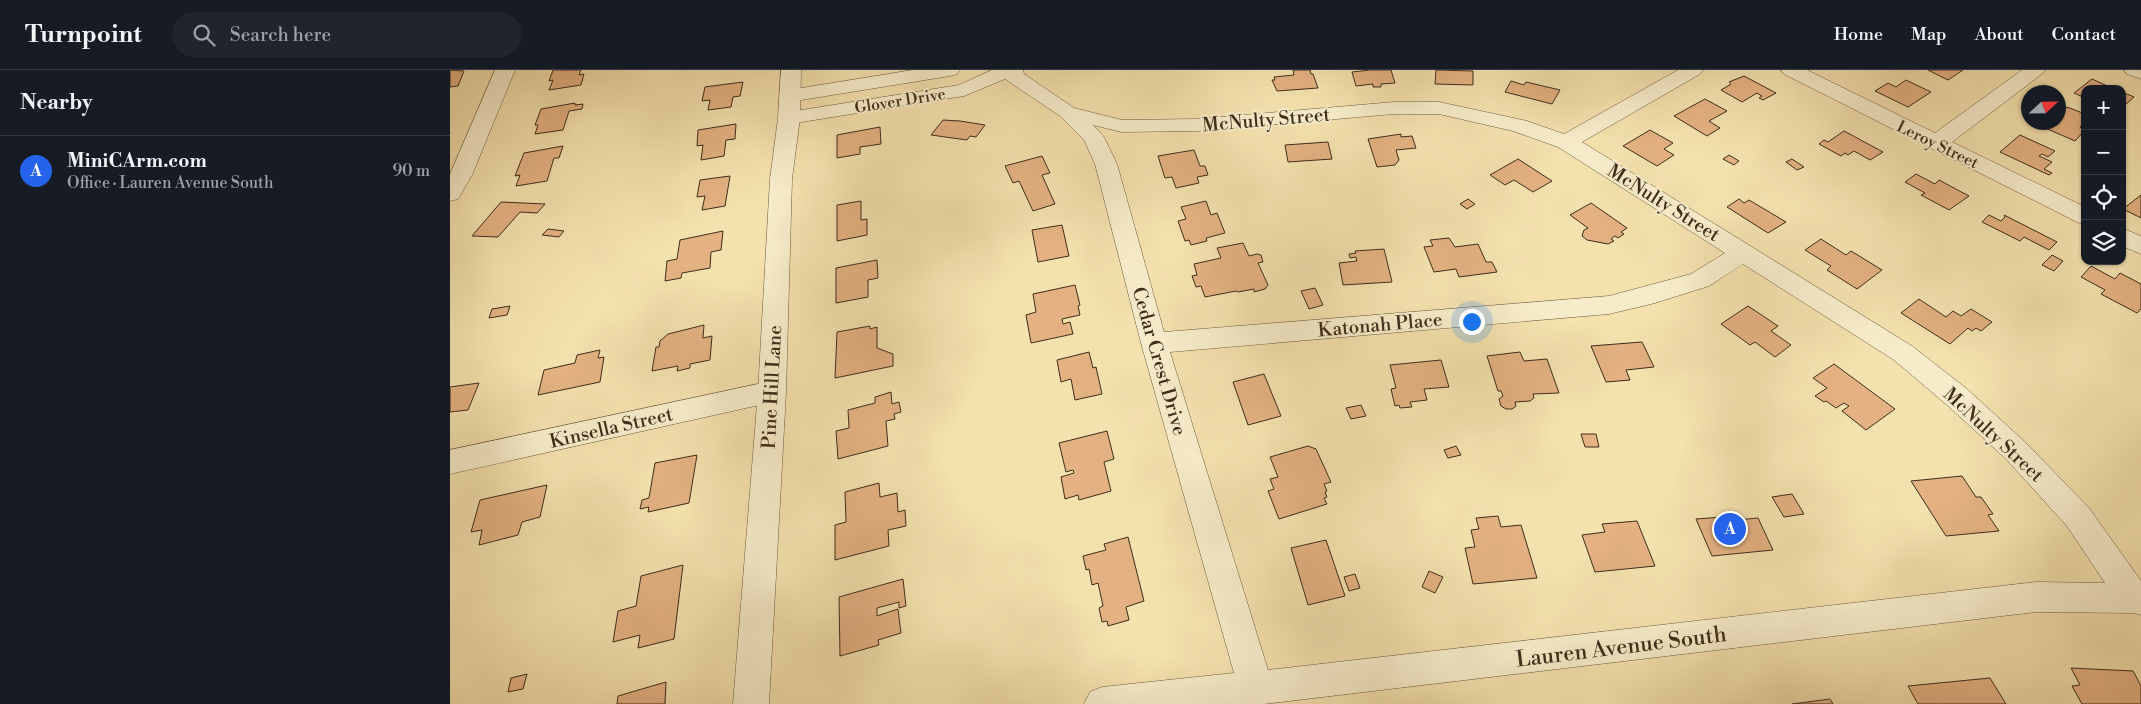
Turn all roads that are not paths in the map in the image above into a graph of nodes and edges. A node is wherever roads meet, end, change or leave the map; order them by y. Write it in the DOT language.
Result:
graph roads {
  1 [pos="505,70"];
  2 [pos="950,70"];
  3 [pos="1009,70"];
  4 [pos="1013,70"];
  5 [pos="1693,70"];
  6 [pos="1791,70"];
  7 [pos="2035,70"];
  8 [pos="2134,70"];
  9 [pos="2141,73"];
  10 [pos="789,95"];
  11 [pos="1067,112"];
  12 [pos="1566,142"];
  13 [pos="1936,143"];
  14 [pos="450,194"];
  15 [pos="2081,215"];
  16 [pos="2126,238"];
  17 [pos="2141,246"];
  18 [pos="1744,252"];
  19 [pos="1154,343"];
  20 [pos="772,392"];
  21 [pos="450,462"];
  22 [pos="2137,599"];
  23 [pos="1256,688"];
  24 [pos="751,704"];
  25 [pos="1102,704"];
  1 -- 14 [label="street"];
  2 -- 10 [label="street, Glover Drive"];
  3 -- 10 [label="street, Glover Drive"];
  4 -- 11 [label="street, Cedar Crest Drive"];
  5 -- 12 [label="street"];
  6 -- 13 [label="street, Leroy Street"];
  7 -- 13 [label="street"];
  8 -- 9 [label="street"];
  10 -- 20 [label="street, Pine Hill Lane"];
  11 -- 12 [label="street, McNulty Street"];
  11 -- 19 [label="street, Cedar Crest Drive"];
  12 -- 18 [label="street, McNulty Street"];
  13 -- 15 [label="street, Leroy Street"];
  16 -- 17 [label="street"];
  18 -- 19 [label="street, Katonah Place"];
  18 -- 22 [label="street, McNulty Street"];
  19 -- 23 [label="street, Cedar Crest Drive"];
  20 -- 21 [label="street, Kinsella Street"];
  20 -- 24 [label="street, Pine Hill Lane"];
  22 -- 23 [label="street, Lauren Avenue South"];
  23 -- 25 [label="street, Lauren Avenue South"];
}
